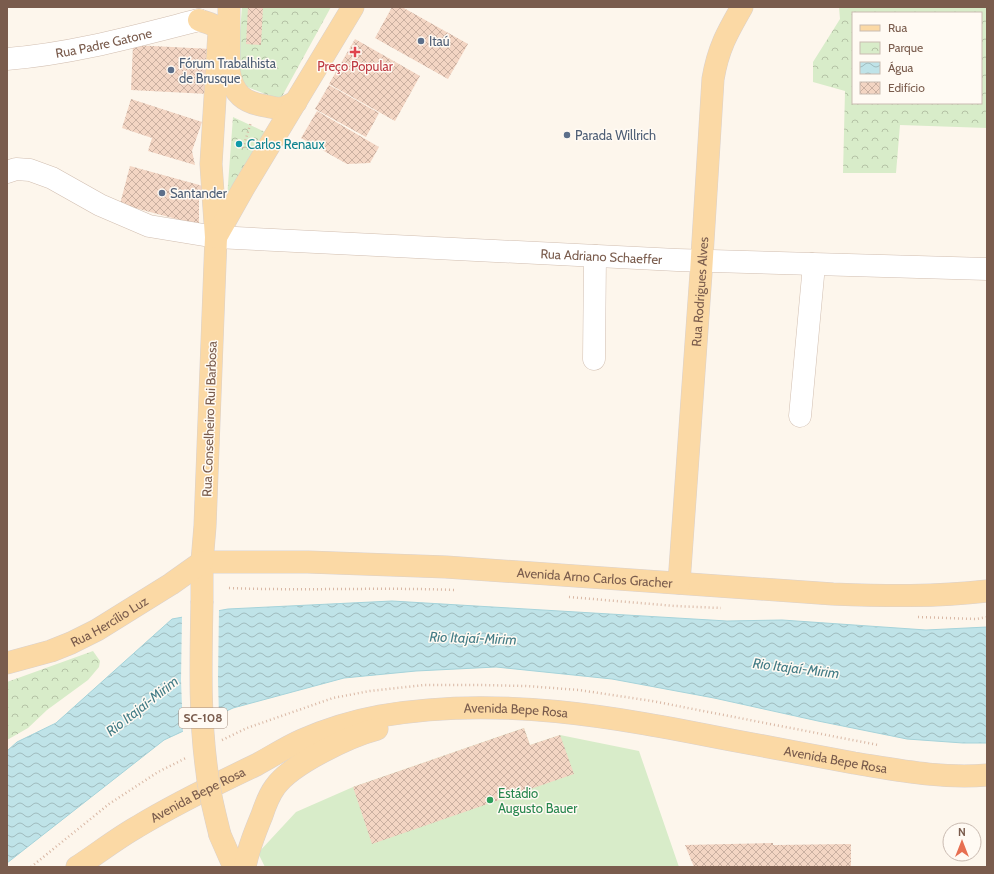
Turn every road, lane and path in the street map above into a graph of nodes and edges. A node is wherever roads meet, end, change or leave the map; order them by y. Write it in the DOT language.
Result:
graph roads {
  1 [pos="217,7"];
  2 [pos="229,7"];
  3 [pos="353,7"];
  4 [pos="742,7"];
  5 [pos="199,20"];
  6 [pos="7,59"];
  7 [pos="296,102"];
  8 [pos="256,105"];
  9 [pos="242,149"];
  10 [pos="7,172"];
  11 [pos="216,238"];
  12 [pos="595,256"];
  13 [pos="702,261"];
  14 [pos="812,264"];
  15 [pos="987,269"];
  16 [pos="594,359"];
  17 [pos="800,416"];
  18 [pos="202,562"];
  19 [pos="679,583"];
  20 [pos="229,588"];
  21 [pos="459,590"];
  22 [pos="987,591"];
  23 [pos="566,597"];
  24 [pos="729,608"];
  25 [pos="916,617"];
  26 [pos="987,617"];
  27 [pos="7,663"];
  28 [pos="439,708"];
  29 [pos="219,741"];
  30 [pos="879,745"];
  31 [pos="192,755"];
  32 [pos="987,775"];
  33 [pos="32,867"];
  34 [pos="77,867"];
  35 [pos="234,867"];
  36 [pos="245,867"];
  1 -- 5 [label="main road"];
  2 -- 8 [label="main road"];
  3 -- 7 [label="main road"];
  4 -- 13 [label="main road, Rua Rodrigues Alves"];
  5 -- 6 [label="street, Rua Padre Gatone"];
  5 -- 11 [label="main road, Rua Conselheiro Rui Barbosa"];
  7 -- 8 [label="main road"];
  7 -- 11 [label="main road"];
  8 -- 9 [label="path"];
  10 -- 11 [label="street, Rua Adriano Schaeffer"];
  11 -- 12 [label="street, Rua Adriano Schaeffer"];
  11 -- 18 [label="main road, Rua Conselheiro Rui Barbosa"];
  12 -- 13 [label="street, Rua Adriano Schaeffer"];
  12 -- 16 [label="street"];
  13 -- 14 [label="street, Rua Adriano Schaeffer"];
  13 -- 19 [label="main road, Rua Rodrigues Alves"];
  14 -- 15 [label="street, Rua Adriano Schaeffer"];
  14 -- 17 [label="street"];
  18 -- 19 [label="main road, Avenida Arno Carlos Gracher"];
  18 -- 27 [label="main road, Rua Hercílio Luz"];
  18 -- 35 [label="main road, Rua Conselheiro Rui Barbosa / SC-108, bridge"];
  19 -- 22 [label="main road, Avenida Arno Carlos Gracher"];
  20 -- 21 [label="path"];
  23 -- 24 [label="path"];
  25 -- 26 [label="path"];
  28 -- 32 [label="main road, Avenida Bepe Rosa"];
  28 -- 34 [label="main road, Avenida Bepe Rosa"];
  28 -- 36 [label="main road"];
  29 -- 30 [label="path"];
  31 -- 33 [label="path"];
}
